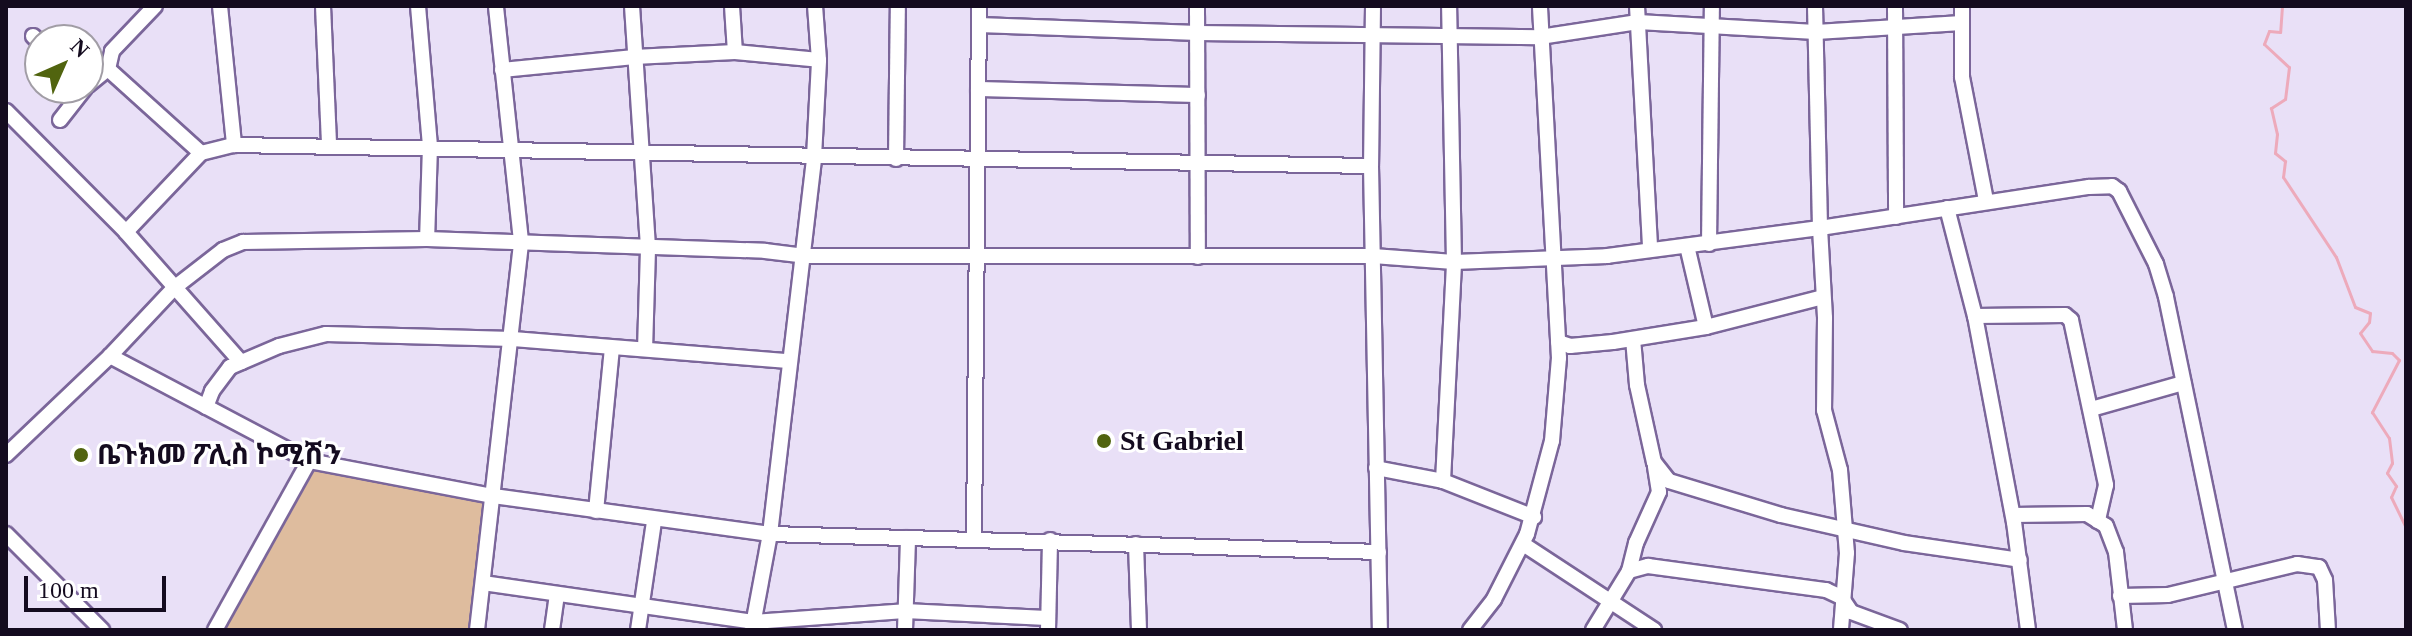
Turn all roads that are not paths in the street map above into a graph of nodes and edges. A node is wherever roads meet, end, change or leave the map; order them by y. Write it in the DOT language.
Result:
graph roads {
  1 [pos="155,6"];
  2 [pos="220,6"];
  3 [pos="323,6"];
  4 [pos="418,6"];
  5 [pos="496,6"];
  6 [pos="632,6"];
  7 [pos="732,6"];
  8 [pos="815,6"];
  9 [pos="898,6"];
  10 [pos="979,6"];
  11 [pos="1197,6"];
  12 [pos="1373,6"];
  13 [pos="1449,6"];
  14 [pos="1540,6"];
  15 [pos="1637,6"];
  16 [pos="1712,6"];
  17 [pos="1815,6"];
  18 [pos="1895,6"];
  19 [pos="1962,6"];
  20 [pos="1638,22"];
  21 [pos="1962,23"];
  22 [pos="979,25"];
  23 [pos="1712,26"];
  24 [pos="1893,28"];
  25 [pos="1816,32"];
  26 [pos="1198,33"];
  27 [pos="1373,34"];
  28 [pos="1450,34"];
  29 [pos="1540,37"];
  30 [pos="735,52"];
  31 [pos="634,57"];
  32 [pos="819,60"];
  33 [pos="108,69"];
  34 [pos="502,70"];
  35 [pos="104,72"];
  36 [pos="978,89"];
  37 [pos="1198,95"];
  38 [pos="73,104"];
  39 [pos="6,111"];
  40 [pos="60,120"];
  41 [pos="234,145"];
  42 [pos="329,145"];
  43 [pos="430,146"];
  44 [pos="509,150"];
  45 [pos="201,153"];
  46 [pos="644,154"];
  47 [pos="814,157"];
  48 [pos="896,159"];
  49 [pos="977,161"];
  50 [pos="1196,162"];
  51 [pos="1371,166"];
  52 [pos="1986,201"];
  53 [pos="1947,208"];
  54 [pos="1896,217"];
  55 [pos="1820,228"];
  56 [pos="126,232"];
  57 [pos="427,239"];
  58 [pos="521,241"];
  59 [pos="1709,244"];
  60 [pos="1687,246"];
  61 [pos="648,249"];
  62 [pos="1650,249"];
  63 [pos="977,255"];
  64 [pos="803,256"];
  65 [pos="1373,256"];
  66 [pos="1198,257"];
  67 [pos="1551,257"];
  68 [pos="1454,262"];
  69 [pos="174,288"];
  70 [pos="1823,297"];
  71 [pos="1975,316"];
  72 [pos="1706,327"];
  73 [pos="513,339"];
  74 [pos="1633,339"];
  75 [pos="1558,342"];
  76 [pos="612,349"];
  77 [pos="645,349"];
  78 [pos="110,356"];
  79 [pos="788,361"];
  80 [pos="241,362"];
  81 [pos="2183,383"];
  82 [pos="206,407"];
  83 [pos="2091,409"];
  84 [pos="6,455"];
  85 [pos="309,461"];
  86 [pos="1654,462"];
  87 [pos="1376,468"];
  88 [pos="1443,481"];
  89 [pos="493,496"];
  90 [pos="596,511"];
  91 [pos="2013,515"];
  92 [pos="1534,517"];
  93 [pos="654,521"];
  94 [pos="2098,521"];
  95 [pos="1842,527"];
  96 [pos="6,534"];
  97 [pos="770,534"];
  98 [pos="908,538"];
  99 [pos="974,539"];
  100 [pos="1050,540"];
  101 [pos="1136,544"];
  102 [pos="1523,544"];
  103 [pos="1379,552"];
  104 [pos="2020,560"];
  105 [pos="1629,571"];
  106 [pos="483,583"];
  107 [pos="2225,584"];
  108 [pos="557,595"];
  109 [pos="2120,596"];
  110 [pos="1841,597"];
  111 [pos="1611,602"];
  112 [pos="640,608"];
  113 [pos="905,611"];
  114 [pos="971,614"];
  115 [pos="1047,624"];
  116 [pos="753,626"];
  117 [pos="102,630"];
  118 [pos="215,630"];
  119 [pos="477,630"];
  120 [pos="552,630"];
  121 [pos="638,630"];
  122 [pos="905,630"];
  123 [pos="973,630"];
  124 [pos="1139,630"];
  125 [pos="1380,630"];
  126 [pos="1470,630"];
  127 [pos="1593,630"];
  128 [pos="1654,630"];
  129 [pos="1841,630"];
  130 [pos="1900,630"];
  131 [pos="2028,630"];
  132 [pos="2125,630"];
  133 [pos="2235,630"];
  134 [pos="2328,630"];
  1 -- 33 [label="street"];
  2 -- 41 [label="street"];
  3 -- 42 [label="street"];
  4 -- 43 [label="street"];
  5 -- 34 [label="street"];
  6 -- 31 [label="street"];
  7 -- 30 [label="street"];
  8 -- 32 [label="street"];
  9 -- 48 [label="street"];
  10 -- 22 [label="street"];
  11 -- 26 [label="street"];
  12 -- 27 [label="street"];
  13 -- 28 [label="street"];
  14 -- 29 [label="street"];
  15 -- 20 [label="street"];
  16 -- 23 [label="street"];
  17 -- 25 [label="street"];
  18 -- 24 [label="street"];
  19 -- 21 [label="street"];
  20 -- 23 [label="street"];
  20 -- 29 [label="street"];
  20 -- 62 [label="street"];
  21 -- 24 [label="street"];
  21 -- 52 [label="street"];
  22 -- 26 [label="street"];
  22 -- 36 [label="street"];
  23 -- 25 [label="street"];
  23 -- 59 [label="street"];
  24 -- 25 [label="street"];
  24 -- 54 [label="street"];
  25 -- 55 [label="street"];
  26 -- 27 [label="street"];
  26 -- 37 [label="street"];
  27 -- 28 [label="street"];
  27 -- 51 [label="street"];
  28 -- 29 [label="street"];
  28 -- 68 [label="street"];
  29 -- 67 [label="street"];
  30 -- 31 [label="street"];
  30 -- 32 [label="street"];
  31 -- 34 [label="street"];
  31 -- 46 [label="street"];
  32 -- 47 [label="street"];
  33 -- 35 [label="street"];
  33 -- 45 [label="street"];
  34 -- 44 [label="street"];
  36 -- 37 [label="street"];
  36 -- 49 [label="street"];
  37 -- 50 [label="street"];
  38 -- 40 [label="street"];
  39 -- 56 [label="street"];
  41 -- 42 [label="street"];
  41 -- 45 [label="street"];
  42 -- 43 [label="street"];
  43 -- 44 [label="street"];
  43 -- 57 [label="street"];
  44 -- 46 [label="street"];
  44 -- 58 [label="street"];
  45 -- 56 [label="street"];
  46 -- 47 [label="street"];
  46 -- 61 [label="street"];
  47 -- 48 [label="street"];
  47 -- 64 [label="street"];
  48 -- 49 [label="street"];
  49 -- 50 [label="street"];
  49 -- 63 [label="street"];
  50 -- 51 [label="street"];
  50 -- 66 [label="street"];
  51 -- 65 [label="street"];
  52 -- 53 [label="street"];
  52 -- 81 [label="street"];
  53 -- 54 [label="street"];
  53 -- 71 [label="street"];
  54 -- 55 [label="street"];
  55 -- 59 [label="street"];
  55 -- 70 [label="street"];
  56 -- 69 [label="street"];
  57 -- 58 [label="street"];
  57 -- 69 [label="street"];
  58 -- 61 [label="street"];
  58 -- 73 [label="street"];
  59 -- 60 [label="street"];
  60 -- 62 [label="street"];
  60 -- 72 [label="street"];
  61 -- 64 [label="street"];
  61 -- 77 [label="street"];
  62 -- 67 [label="street"];
  63 -- 64 [label="street"];
  63 -- 66 [label="street"];
  63 -- 99 [label="street"];
  64 -- 79 [label="street"];
  65 -- 66 [label="street"];
  65 -- 68 [label="street"];
  65 -- 87 [label="street"];
  67 -- 68 [label="street"];
  67 -- 75 [label="street"];
  68 -- 88 [label="street"];
  69 -- 78 [label="street"];
  69 -- 80 [label="street"];
  70 -- 72 [label="street"];
  70 -- 95 [label="street"];
  71 -- 83 [label="street"];
  71 -- 91 [label="street"];
  72 -- 74 [label="street"];
  73 -- 76 [label="street"];
  73 -- 80 [label="street"];
  73 -- 89 [label="street"];
  74 -- 75 [label="street"];
  74 -- 86 [label="street"];
  75 -- 92 [label="street"];
  76 -- 77 [label="street"];
  76 -- 90 [label="street"];
  77 -- 79 [label="street"];
  78 -- 82 [label="street"];
  78 -- 84 [label="street"];
  79 -- 97 [label="street"];
  80 -- 82 [label="street"];
  81 -- 83 [label="street"];
  81 -- 107 [label="street"];
  82 -- 85 [label="street"];
  83 -- 94 [label="street"];
  85 -- 89 [label="street"];
  85 -- 118 [label="street"];
  86 -- 95 [label="street"];
  86 -- 105 [label="street"];
  87 -- 88 [label="street"];
  87 -- 103 [label="street"];
  88 -- 92 [label="street"];
  89 -- 90 [label="street"];
  89 -- 106 [label="street"];
  90 -- 93 [label="street"];
  91 -- 94 [label="street"];
  91 -- 104 [label="street"];
  92 -- 102 [label="street"];
  93 -- 97 [label="street"];
  93 -- 112 [label="street"];
  94 -- 109 [label="street"];
  95 -- 104 [label="street"];
  95 -- 110 [label="street"];
  96 -- 117 [label="street"];
  97 -- 98 [label="street"];
  97 -- 116 [label="street"];
  98 -- 99 [label="street"];
  98 -- 113 [label="street"];
  99 -- 100 [label="street"];
  100 -- 101 [label="street"];
  100 -- 115 [label="street"];
  101 -- 103 [label="street"];
  101 -- 124 [label="street"];
  102 -- 111 [label="street"];
  102 -- 126 [label="street"];
  103 -- 125 [label="street"];
  104 -- 131 [label="street"];
  105 -- 110 [label="street"];
  105 -- 111 [label="street"];
  106 -- 108 [label="street"];
  106 -- 119 [label="street"];
  107 -- 109 [label="street"];
  107 -- 133 [label="street"];
  107 -- 134 [label="street"];
  108 -- 112 [label="street"];
  108 -- 120 [label="street"];
  109 -- 132 [label="street"];
  110 -- 129 [label="street"];
  110 -- 130 [label="street"];
  111 -- 127 [label="street"];
  111 -- 128 [label="street"];
  112 -- 116 [label="street"];
  112 -- 121 [label="street"];
  113 -- 114 [label="street"];
  113 -- 116 [label="street"];
  113 -- 122 [label="street"];
  114 -- 115 [label="street"];
  114 -- 123 [label="street"];
}
